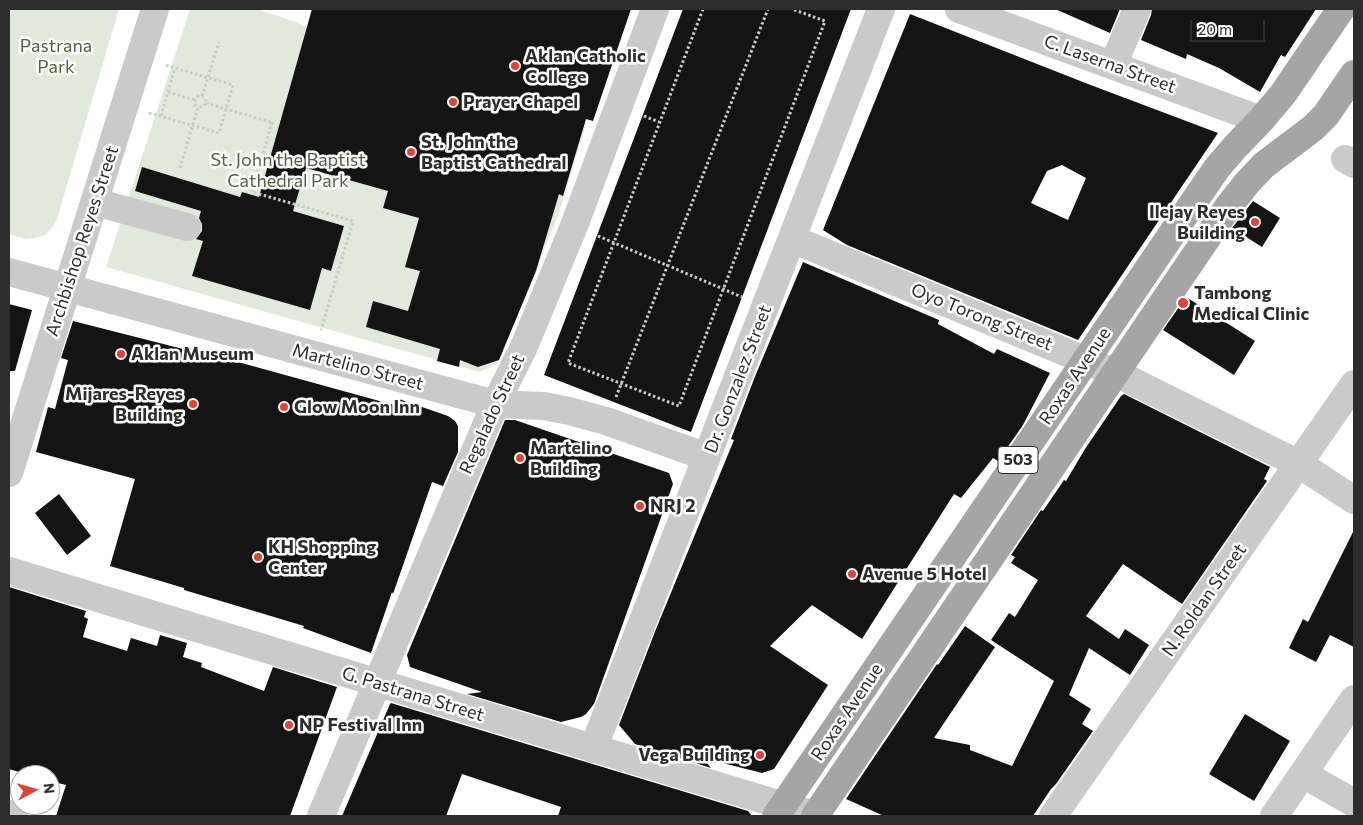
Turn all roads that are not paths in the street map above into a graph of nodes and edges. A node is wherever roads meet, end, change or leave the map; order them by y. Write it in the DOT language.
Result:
graph roads {
  1 [pos="155,9"];
  2 [pos="654,9"];
  3 [pos="881,9"];
  4 [pos="959,9"];
  5 [pos="1137,9"];
  6 [pos="1341,9"];
  7 [pos="1113,65"];
  8 [pos="1354,74"];
  9 [pos="1261,120"];
  10 [pos="95,202"];
  11 [pos="187,227"];
  12 [pos="792,239"];
  13 [pos="9,272"];
  14 [pos="67,287"];
  15 [pos="1085,360"];
  16 [pos="1116,373"];
  17 [pos="1354,384"];
  18 [pos="495,404"];
  19 [pos="707,457"];
  20 [pos="1299,464"];
  21 [pos="9,473"];
  22 [pos="1354,500"];
  23 [pos="9,572"];
  24 [pos="377,683"];
  25 [pos="1354,698"];
  26 [pos="593,749"];
  27 [pos="1303,774"];
  28 [pos="1354,803"];
  29 [pos="779,811"];
  30 [pos="9,814"];
  31 [pos="14,816"];
  32 [pos="321,816"];
  33 [pos="816,816"];
  34 [pos="1053,816"];
  35 [pos="1274,816"];
  1 -- 10 [label="street, Archbishop Reyes Street"];
  2 -- 18 [label="street, Regalado Street"];
  3 -- 12 [label="street, Dr. Gonzalez Street"];
  4 -- 7 [label="street, C. Laserna Street"];
  5 -- 7 [label="street"];
  6 -- 9 [label="main road, Roxas Avenue / 503"];
  7 -- 9 [label="street, C. Laserna Street"];
  8 -- 16 [label="main road, Roxas Avenue / 503"];
  9 -- 15 [label="main road, Roxas Avenue / 503"];
  10 -- 11 [label="street"];
  10 -- 14 [label="street, Archbishop Reyes Street"];
  12 -- 15 [label="street, Oyo Torong Street"];
  12 -- 19 [label="street, Dr. Gonzalez Street"];
  13 -- 14 [label="street, Martelino Street"];
  14 -- 18 [label="street, Martelino Street"];
  14 -- 21 [label="street, Archbishop Reyes Street"];
  15 -- 16 [label="street, Oyo Torong Street"];
  15 -- 29 [label="main road, Roxas Avenue / 503"];
  16 -- 20 [label="street, Oyo Torong Street"];
  16 -- 33 [label="main road, Roxas Avenue / 503"];
  17 -- 20 [label="street, N. Roldan Street"];
  18 -- 19 [label="street, Martelino Street"];
  18 -- 24 [label="street, Regalado Street"];
  19 -- 26 [label="street, Dr. Gonzalez Street"];
  20 -- 22 [label="street, Oyo Torong Street"];
  20 -- 34 [label="street, N. Roldan Street"];
  23 -- 24 [label="street, G. Pastrana Street"];
  24 -- 26 [label="street, G. Pastrana Street"];
  24 -- 32 [label="street, Regalado Street"];
  25 -- 27 [label="street"];
  26 -- 29 [label="street, G. Pastrana Street"];
  27 -- 28 [label="street"];
  27 -- 35 [label="street"];
  29 -- 33 [label="street, G. Pastrana Street"];
  30 -- 31 [label="street"];
}
